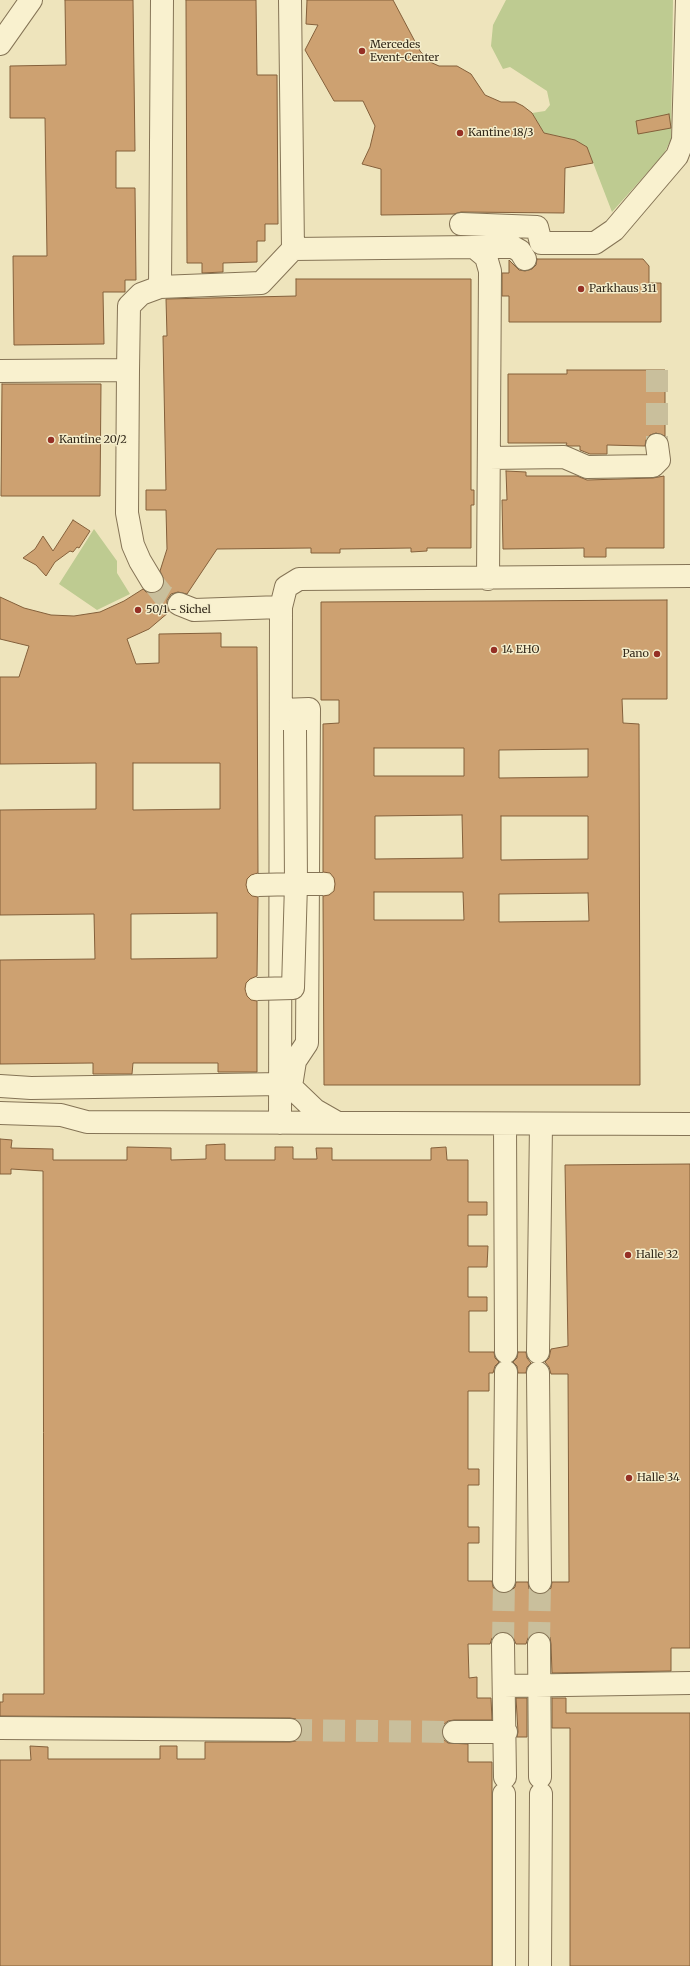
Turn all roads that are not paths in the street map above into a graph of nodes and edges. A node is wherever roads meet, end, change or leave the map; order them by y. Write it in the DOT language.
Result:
graph roads {
  1 [pos="32,0"];
  2 [pos="162,0"];
  3 [pos="290,0"];
  4 [pos="688,0"];
  5 [pos="0,44"];
  6 [pos="461,224"];
  7 [pos="474,247"];
  8 [pos="293,248"];
  9 [pos="525,259"];
  10 [pos="160,286"];
  11 [pos="128,370"];
  12 [pos="0,371"];
  13 [pos="657,445"];
  14 [pos="489,458"];
  15 [pos="690,576"];
  16 [pos="488,579"];
  17 [pos="152,581"];
  18 [pos="179,604"];
  19 [pos="281,607"];
  20 [pos="295,715"];
  21 [pos="296,884"];
  22 [pos="323,884"];
  23 [pos="258,885"];
  24 [pos="257,989"];
  25 [pos="280,1085"];
  26 [pos="0,1086"];
  27 [pos="8,1120"];
  28 [pos="87,1122"];
  29 [pos="336,1122"];
  30 [pos="280,1123"];
  31 [pos="505,1124"];
  32 [pos="541,1124"];
  33 [pos="690,1124"];
  34 [pos="538,1352"];
  35 [pos="538,1373"];
  36 [pos="504,1581"];
  37 [pos="540,1582"];
  38 [pos="503,1644"];
  39 [pos="539,1644"];
  40 [pos="690,1683"];
  41 [pos="504,1686"];
  42 [pos="541,1686"];
  43 [pos="0,1728"];
  44 [pos="290,1730"];
  45 [pos="454,1732"];
  46 [pos="506,1732"];
  47 [pos="504,1966"];
  48 [pos="540,1966"];
  1 -- 5 [label="street"];
  2 -- 10 [label="street"];
  3 -- 8 [label="street"];
  4 -- 6 [label="street"];
  7 -- 8 [label="street"];
  7 -- 9 [label="street"];
  7 -- 14 [label="street"];
  8 -- 10 [label="street"];
  10 -- 11 [label="street"];
  11 -- 12 [label="street"];
  11 -- 17 [label="street"];
  13 -- 14 [label="street"];
  14 -- 16 [label="street"];
  15 -- 16 [label="street"];
  16 -- 19 [label="street"];
  18 -- 19 [label="street"];
  19 -- 20 [label="street"];
  20 -- 21 [label="street, bridge"];
  20 -- 25 [label="street"];
  21 -- 22 [label="street, bridge"];
  21 -- 23 [label="street, bridge"];
  21 -- 24 [label="street, bridge"];
  25 -- 26 [label="street"];
  25 -- 28 [label="street"];
  25 -- 29 [label="street"];
  25 -- 30 [label="street"];
  27 -- 28 [label="street"];
  28 -- 30 [label="street"];
  29 -- 30 [label="street"];
  29 -- 31 [label="street"];
  31 -- 32 [label="street"];
  31 -- 36 [label="street"];
  32 -- 33 [label="street"];
  32 -- 34 [label="street"];
  35 -- 37 [label="street"];
  38 -- 41 [label="street"];
  39 -- 42 [label="street"];
  40 -- 42 [label="street"];
  41 -- 42 [label="street"];
  41 -- 46 [label="street"];
  42 -- 48 [label="street"];
  43 -- 44 [label="street"];
  45 -- 46 [label="street"];
  46 -- 47 [label="street"];
}
